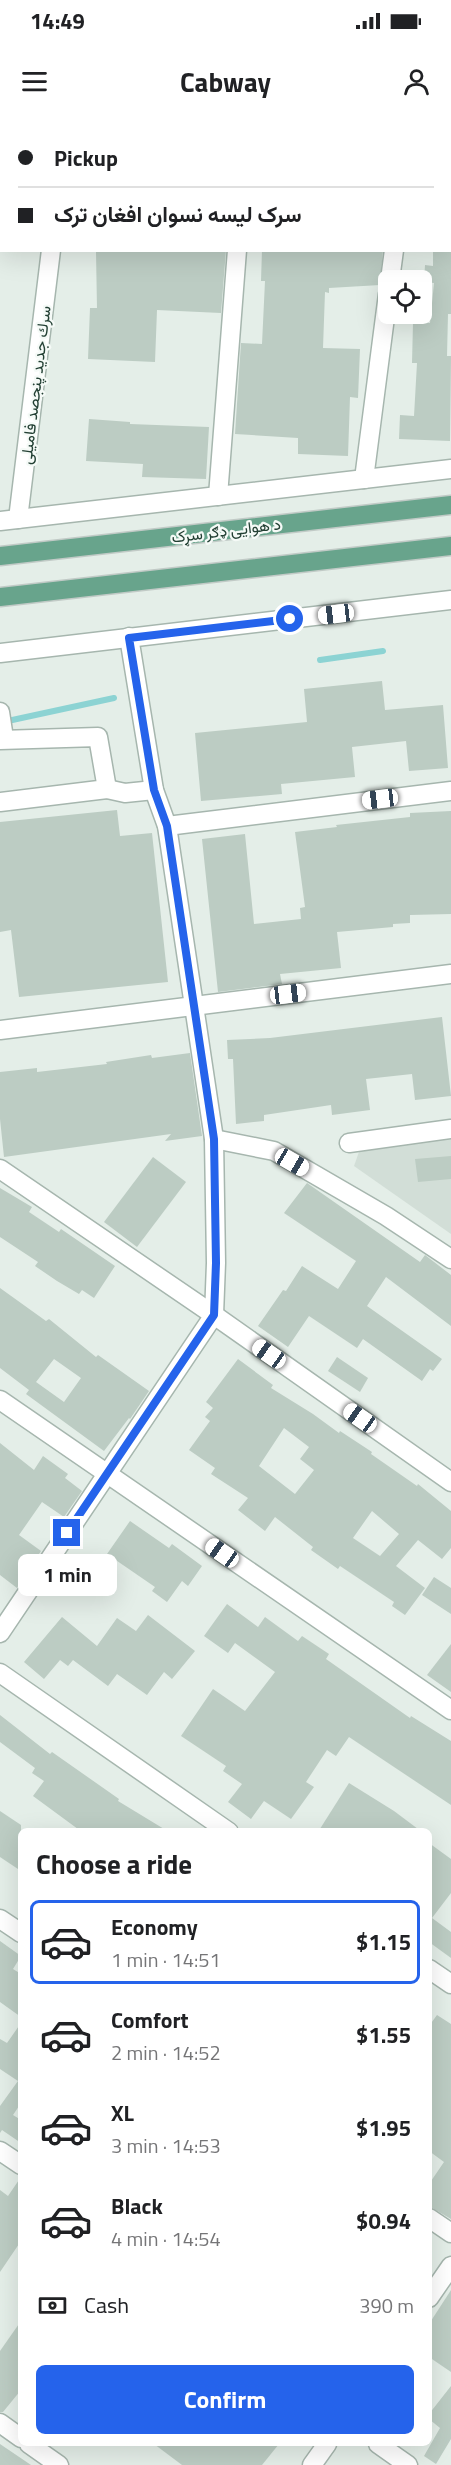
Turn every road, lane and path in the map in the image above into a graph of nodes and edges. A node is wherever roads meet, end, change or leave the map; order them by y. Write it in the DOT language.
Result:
graph roads {
  1 [pos="51,252"];
  2 [pos="237,252"];
  3 [pos="394,252"];
  4 [pos="391,270"];
  5 [pos="384,324"];
  6 [pos="451,470"];
  7 [pos="364,479"];
  8 [pos="218,496"];
  9 [pos="451,504"];
  10 [pos="9,520"];
  11 [pos="451,546"];
  12 [pos="0,556"];
  13 [pos="0,597"];
  14 [pos="451,600"];
  15 [pos="129,638"];
  16 [pos="0,653"];
  17 [pos="0,711"];
  18 [pos="2,739"];
  19 [pos="154,790"];
  20 [pos="451,790"];
  21 [pos="116,791"];
  22 [pos="0,802"];
  23 [pos="167,826"];
  24 [pos="451,974"];
  25 [pos="195,1005"];
  26 [pos="0,1030"];
  27 [pos="451,1129"];
  28 [pos="214,1139"];
  29 [pos="349,1143"];
  30 [pos="0,1169"];
  31 [pos="451,1259"];
  32 [pos="214,1315"];
  33 [pos="0,1400"];
  34 [pos="107,1474"];
  35 [pos="451,1482"];
  36 [pos="0,1633"];
  37 [pos="0,1673"];
  38 [pos="451,1710"];
  39 [pos="223,1828"];
  40 [pos="0,1919"];
  41 [pos="18,1931"];
  42 [pos="432,1971"];
  43 [pos="451,1984"];
  44 [pos="0,2151"];
  45 [pos="18,2163"];
  46 [pos="432,2220"];
  47 [pos="451,2233"];
  48 [pos="449,2272"];
  49 [pos="432,2294"];
  50 [pos="0,2423"];
  51 [pos="18,2436"];
  52 [pos="32,2446"];
  53 [pos="326,2446"];
  54 [pos="381,2446"];
  55 [pos="59,2465"];
  56 [pos="312,2465"];
  57 [pos="408,2465"];
  1 -- 10 [label="street, سرك جدید پنجصد فامیلی"];
  2 -- 8 [label="street"];
  3 -- 4 [label="street"];
  5 -- 7 [label="street"];
  6 -- 7 [label="street"];
  7 -- 8 [label="street"];
  8 -- 10 [label="street"];
  9 -- 12 [label="main road, د هوایی ډګر سړک"];
  11 -- 13 [label="main road"];
  14 -- 15 [label="street"];
  15 -- 16 [label="street"];
  15 -- 19 [label="street"];
  17 -- 18 [label="street"];
  18 -- 21 [label="street"];
  19 -- 21 [label="street"];
  19 -- 23 [label="street"];
  20 -- 23 [label="street"];
  21 -- 22 [label="street"];
  23 -- 25 [label="street"];
  24 -- 25 [label="street"];
  25 -- 26 [label="street"];
  25 -- 28 [label="street"];
  27 -- 29 [label="street"];
  28 -- 31 [label="street"];
  28 -- 32 [label="street"];
  30 -- 32 [label="street"];
  32 -- 34 [label="street"];
  32 -- 35 [label="street"];
  33 -- 34 [label="street"];
  34 -- 36 [label="street"];
  34 -- 38 [label="street"];
  37 -- 39 [label="street"];
  40 -- 41 [label="street"];
  42 -- 43 [label="street"];
  44 -- 45 [label="street"];
  46 -- 47 [label="street"];
  48 -- 49 [label="street"];
  50 -- 51 [label="street"];
  52 -- 55 [label="street"];
  53 -- 56 [label="street"];
  54 -- 57 [label="street"];
}
